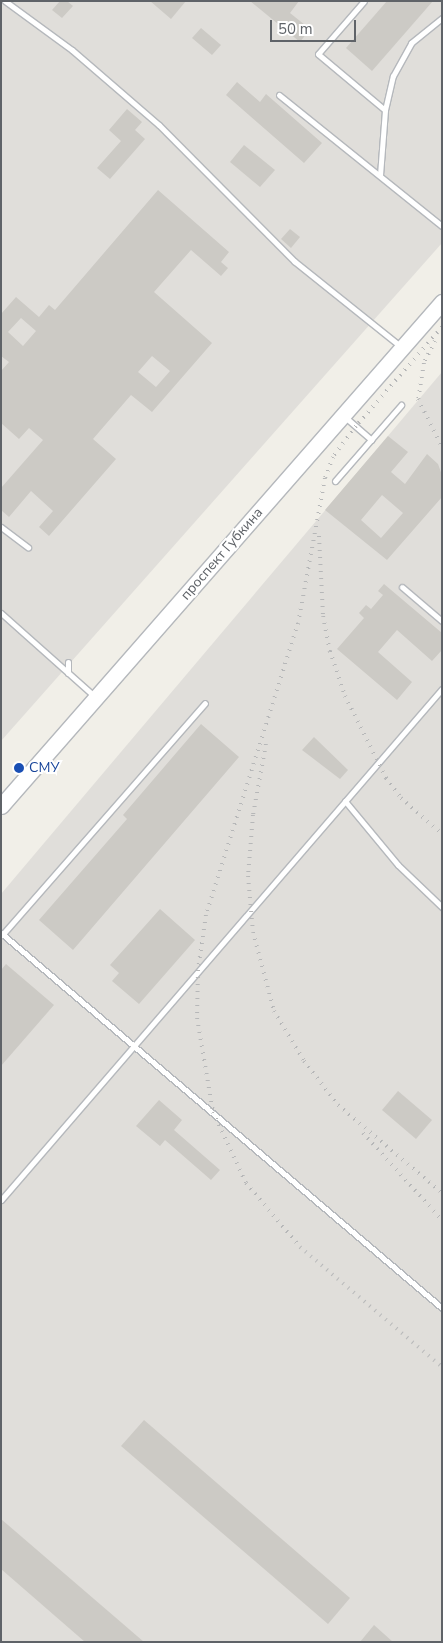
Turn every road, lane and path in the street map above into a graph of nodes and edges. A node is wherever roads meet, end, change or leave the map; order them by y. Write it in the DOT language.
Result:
graph roads {
  1 [pos="5,1"];
  2 [pos="364,1"];
  3 [pos="442,18"];
  4 [pos="280,95"];
  5 [pos="385,110"];
  6 [pos="380,175"];
  7 [pos="442,226"];
  8 [pos="442,302"];
  9 [pos="402,348"];
  10 [pos="401,405"];
  11 [pos="344,415"];
  12 [pos="371,440"];
  13 [pos="335,482"];
  14 [pos="1,526"];
  15 [pos="28,547"];
  16 [pos="402,587"];
  17 [pos="1,613"];
  18 [pos="442,621"];
  19 [pos="68,662"];
  20 [pos="68,673"];
  21 [pos="442,689"];
  22 [pos="96,698"];
  23 [pos="205,703"];
  24 [pos="345,802"];
  25 [pos="1,806"];
  26 [pos="442,907"];
  27 [pos="2,934"];
  28 [pos="135,1045"];
  29 [pos="1,1200"];
  30 [pos="442,1308"];
  1 -- 9 [label="lane"];
  2 -- 5 [label="lane"];
  3 -- 5 [label="lane"];
  4 -- 6 [label="lane"];
  5 -- 6 [label="lane"];
  6 -- 7 [label="lane"];
  8 -- 9 [label="main road, проспект Губкина"];
  9 -- 11 [label="main road, проспект Губкина"];
  10 -- 12 [label="lane"];
  11 -- 12 [label="lane"];
  11 -- 22 [label="main road, проспект Губкина"];
  12 -- 13 [label="lane"];
  14 -- 15 [label="lane"];
  16 -- 18 [label="lane"];
  17 -- 20 [label="lane"];
  19 -- 20 [label="lane"];
  20 -- 22 [label="lane"];
  21 -- 24 [label="lane"];
  22 -- 25 [label="main road, проспект Губкина"];
  23 -- 27 [label="lane"];
  24 -- 26 [label="lane"];
  24 -- 28 [label="lane"];
  27 -- 28 [label="lane"];
  28 -- 29 [label="lane"];
  28 -- 30 [label="lane"];
}
